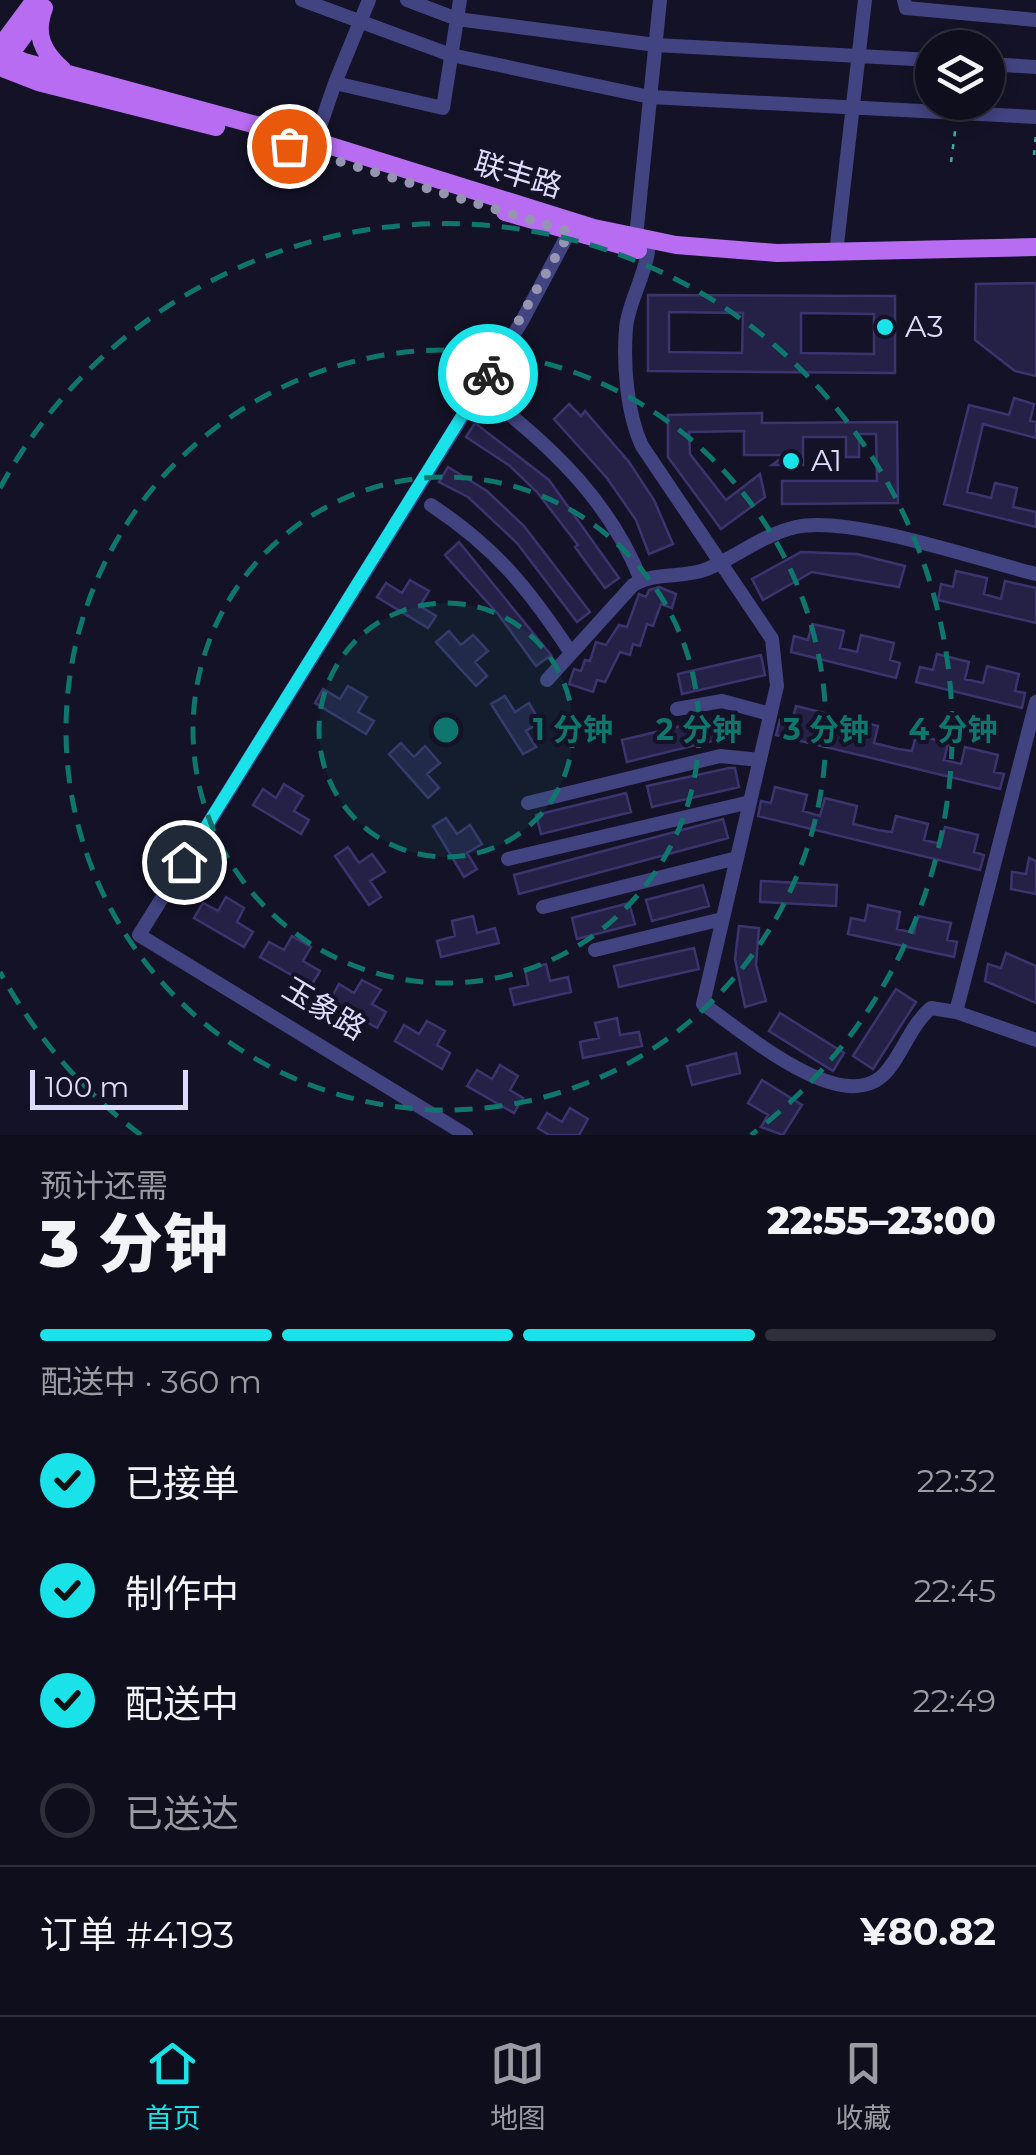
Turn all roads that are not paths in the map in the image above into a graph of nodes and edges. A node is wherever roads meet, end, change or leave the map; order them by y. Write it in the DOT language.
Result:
graph roads {
  1 [pos="302,0"];
  2 [pos="370,0"];
  3 [pos="406,0"];
  4 [pos="460,0"];
  5 [pos="660,0"];
  6 [pos="865,0"];
  7 [pos="904,0"];
  8 [pos="38,5"];
  9 [pos="457,19"];
  10 [pos="1036,20"];
  11 [pos="360,24"];
  12 [pos="0,31"];
  13 [pos="656,45"];
  14 [pos="451,56"];
  15 [pos="860,56"];
  16 [pos="2,59"];
  17 [pos="915,59"];
  18 [pos="1005,65"];
  19 [pos="1036,67"];
  20 [pos="76,77"];
  21 [pos="27,78"];
  22 [pos="0,80"];
  23 [pos="335,83"];
  24 [pos="650,97"];
  25 [pos="856,108"];
  26 [pos="1036,117"];
  27 [pos="316,140"];
  28 [pos="575,228"];
  29 [pos="642,244"];
  30 [pos="1036,248"];
  31 [pos="836,252"];
  32 [pos="1036,258"];
  33 [pos="494,402"];
  34 [pos="431,505"];
  35 [pos="722,561"];
  36 [pos="1036,574"];
  37 [pos="641,580"];
  38 [pos="571,653"];
  39 [pos="547,680"];
  40 [pos="1036,702"];
  41 [pos="677,709"];
  42 [pos="770,714"];
  43 [pos="760,760"];
  44 [pos="750,802"];
  45 [pos="528,804"];
  46 [pos="737,858"];
  47 [pos="508,860"];
  48 [pos="543,907"];
  49 [pos="722,919"];
  50 [pos="142,934"];
  51 [pos="595,950"];
  52 [pos="956,1012"];
  53 [pos="1036,1040"];
  54 [pos="466,1135"];
  55 [pos="478,1135"];
  1 -- 11 [label="street"];
  2 -- 11 [label="street"];
  3 -- 9 [label="street"];
  4 -- 9 [label="street"];
  5 -- 13 [label="street"];
  6 -- 15 [label="street"];
  7 -- 10 [label="street"];
  8 -- 12 [label="main road"];
  8 -- 16 [label="main road"];
  8 -- 20 [label="main road"];
  9 -- 13 [label="street"];
  9 -- 14 [label="street"];
  11 -- 14 [label="street"];
  11 -- 23 [label="street"];
  13 -- 15 [label="street"];
  13 -- 24 [label="street"];
  14 -- 23 [label="street"];
  14 -- 24 [label="street"];
  15 -- 17 [label="street"];
  15 -- 25 [label="street"];
  16 -- 20 [label="main road, 联丰路"];
  16 -- 21 [label="main road, 联丰路"];
  18 -- 19 [label="street"];
  20 -- 27 [label="main road, 联丰路"];
  21 -- 22 [label="main road"];
  21 -- 28 [label="main road, 联丰路"];
  23 -- 27 [label="street"];
  24 -- 25 [label="street"];
  24 -- 29 [label="street"];
  25 -- 26 [label="street"];
  25 -- 31 [label="street"];
  27 -- 28 [label="main road, 联丰路"];
  28 -- 29 [label="main road, 联丰路"];
  28 -- 50 [label="street"];
  29 -- 31 [label="main road, 联丰路"];
  29 -- 32 [label="main road, 联丰路"];
  29 -- 35 [label="street"];
  30 -- 31 [label="main road, 联丰路"];
  33 -- 37 [label="street"];
  34 -- 38 [label="street"];
  35 -- 36 [label="street"];
  35 -- 37 [label="street"];
  35 -- 42 [label="street"];
  37 -- 38 [label="street"];
  38 -- 39 [label="street"];
  40 -- 52 [label="street"];
  41 -- 42 [label="street"];
  42 -- 43 [label="street"];
  43 -- 44 [label="street"];
  43 -- 45 [label="street"];
  44 -- 46 [label="street"];
  44 -- 47 [label="street"];
  46 -- 48 [label="street"];
  46 -- 49 [label="street"];
  49 -- 51 [label="street"];
  49 -- 52 [label="street"];
  50 -- 54 [label="street, 玉象路"];
  50 -- 55 [label="street, 玉象路"];
  52 -- 53 [label="street"];
}
